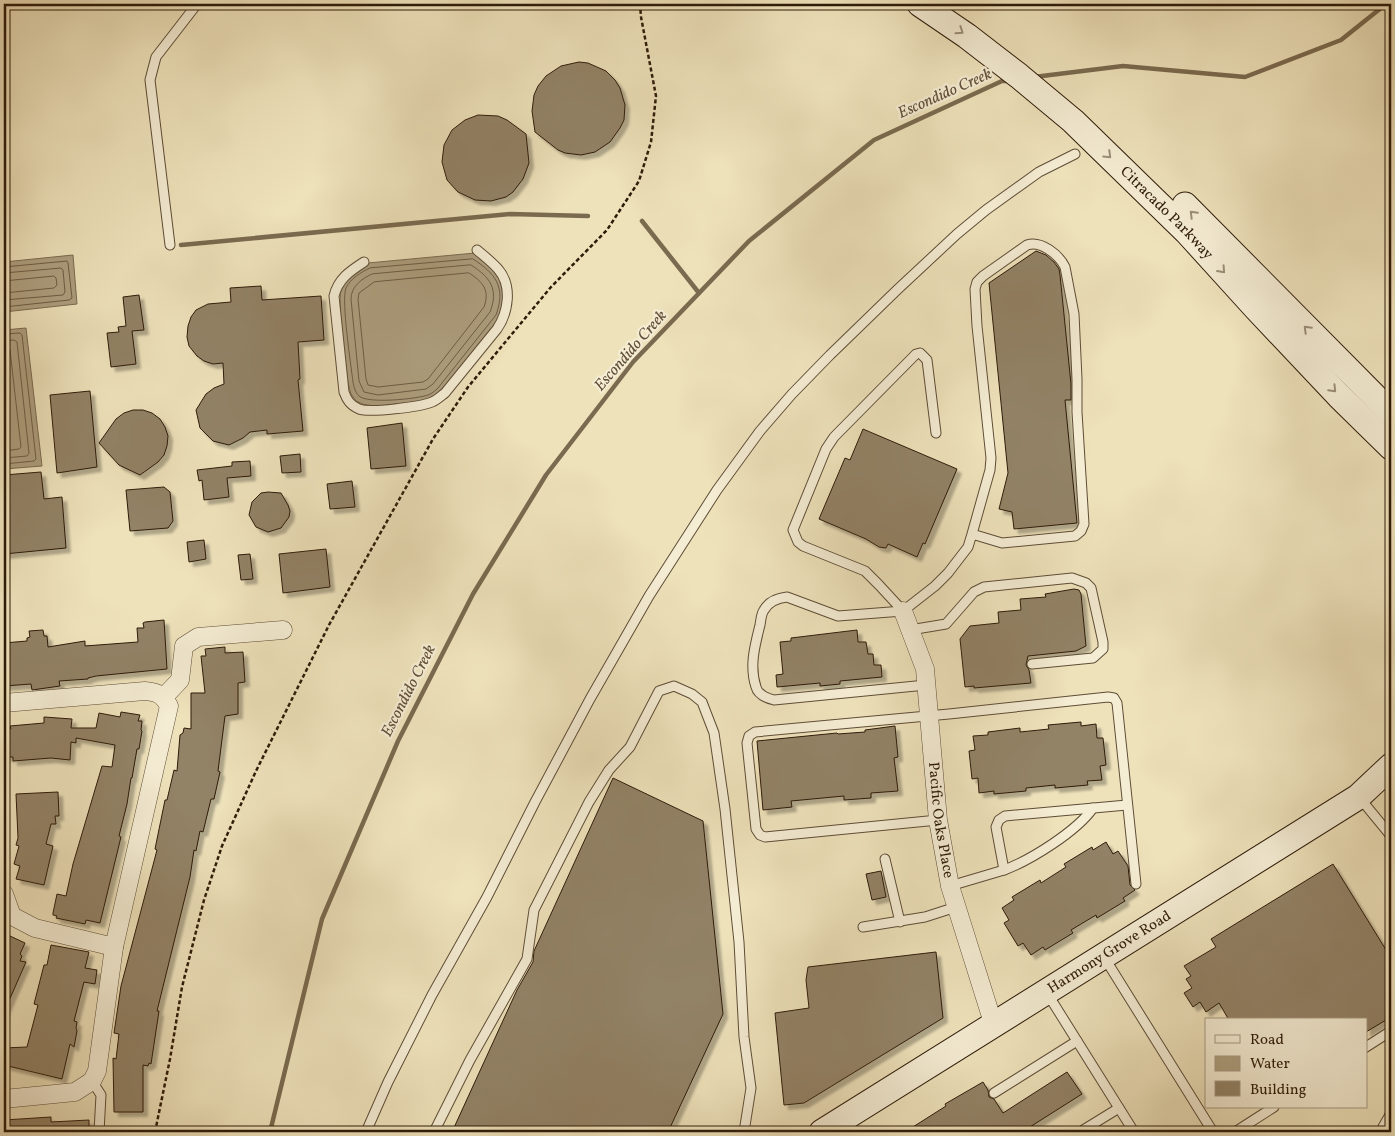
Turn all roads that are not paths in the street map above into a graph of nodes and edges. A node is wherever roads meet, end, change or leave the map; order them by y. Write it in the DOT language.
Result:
graph roads {
  1 [pos="197,4"];
  2 [pos="920,4"];
  3 [pos="950,4"];
  4 [pos="1080,116"];
  5 [pos="1075,154"];
  6 [pos="170,245"];
  7 [pos="477,250"];
  8 [pos="364,262"];
  9 [pos="1391,413"];
  10 [pos="936,433"];
  11 [pos="1391,447"];
  12 [pos="972,534"];
  13 [pos="903,611"];
  14 [pos="283,630"];
  15 [pos="910,630"];
  16 [pos="1032,664"];
  17 [pos="926,685"];
  18 [pos="164,697"];
  19 [pos="4,703"];
  20 [pos="929,715"];
  21 [pos="1391,766"];
  22 [pos="1358,797"];
  23 [pos="1127,804"];
  24 [pos="1092,808"];
  25 [pos="938,820"];
  26 [pos="1391,836"];
  27 [pos="885,859"];
  28 [pos="1004,870"];
  29 [pos="1136,884"];
  30 [pos="950,886"];
  31 [pos="4,894"];
  32 [pos="956,907"];
  33 [pos="900,922"];
  34 [pos="863,927"];
  35 [pos="114,948"];
  36 [pos="1104,957"];
  37 [pos="1047,993"];
  38 [pos="994,1026"];
  39 [pos="1391,1031"];
  40 [pos="1076,1040"];
  41 [pos="1368,1047"];
  42 [pos="92,1081"];
  43 [pos="994,1093"];
  44 [pos="4,1099"];
  45 [pos="1119,1108"];
  46 [pos="1272,1108"];
  47 [pos="1391,1113"];
  48 [pos="99,1132"];
  49 [pos="366,1132"];
  50 [pos="434,1132"];
  51 [pos="744,1132"];
  52 [pos="822,1132"];
  53 [pos="1080,1132"];
  54 [pos="1134,1132"];
  55 [pos="1214,1132"];
  56 [pos="1235,1132"];
  57 [pos="1383,1132"];
  1 -- 6 [label="lane"];
  2 -- 4 [label="main road, Citracado Parkway, one-way"];
  3 -- 4 [label="main road, Citracado Parkway"];
  9 -- 4 [label="main road, Citracado Parkway, one-way"];
  4 -- 11 [label="main road, Citracado Parkway, one-way"];
  5 -- 49 [label="lane"];
  7 -- 8 [label="lane"];
  10 -- 13 [label="lane"];
  12 -- 12 [label="lane"];
  12 -- 13 [label="lane"];
  13 -- 15 [label="street, Pacific Oaks Place"];
  13 -- 17 [label="lane"];
  14 -- 18 [label="street"];
  15 -- 16 [label="lane"];
  15 -- 17 [label="street, Pacific Oaks Place"];
  17 -- 20 [label="street, Pacific Oaks Place"];
  18 -- 19 [label="street"];
  18 -- 35 [label="street"];
  20 -- 23 [label="lane"];
  20 -- 25 [label="street, Pacific Oaks Place"];
  20 -- 25 [label="lane"];
  21 -- 22 [label="main road, Harmony Grove Road"];
  22 -- 26 [label="lane"];
  22 -- 36 [label="main road, Harmony Grove Road"];
  23 -- 24 [label="lane"];
  23 -- 29 [label="lane"];
  24 -- 28 [label="lane"];
  24 -- 28 [label="lane"];
  25 -- 30 [label="street, Pacific Oaks Place"];
  27 -- 33 [label="lane"];
  28 -- 30 [label="lane"];
  30 -- 32 [label="street, Pacific Oaks Place"];
  31 -- 35 [label="street"];
  32 -- 33 [label="lane"];
  32 -- 38 [label="street, Pacific Oaks Place"];
  33 -- 34 [label="lane"];
  35 -- 42 [label="street"];
  36 -- 37 [label="main road, Harmony Grove Road"];
  36 -- 55 [label="lane"];
  37 -- 38 [label="main road, Harmony Grove Road"];
  37 -- 40 [label="lane"];
  38 -- 52 [label="main road, Harmony Grove Road"];
  39 -- 41 [label="lane"];
  40 -- 43 [label="lane"];
  40 -- 45 [label="lane"];
  42 -- 44 [label="street"];
  42 -- 48 [label="lane"];
  45 -- 53 [label="lane"];
  45 -- 54 [label="lane"];
  46 -- 56 [label="lane"];
  47 -- 57 [label="lane"];
  50 -- 51 [label="lane"];
}
